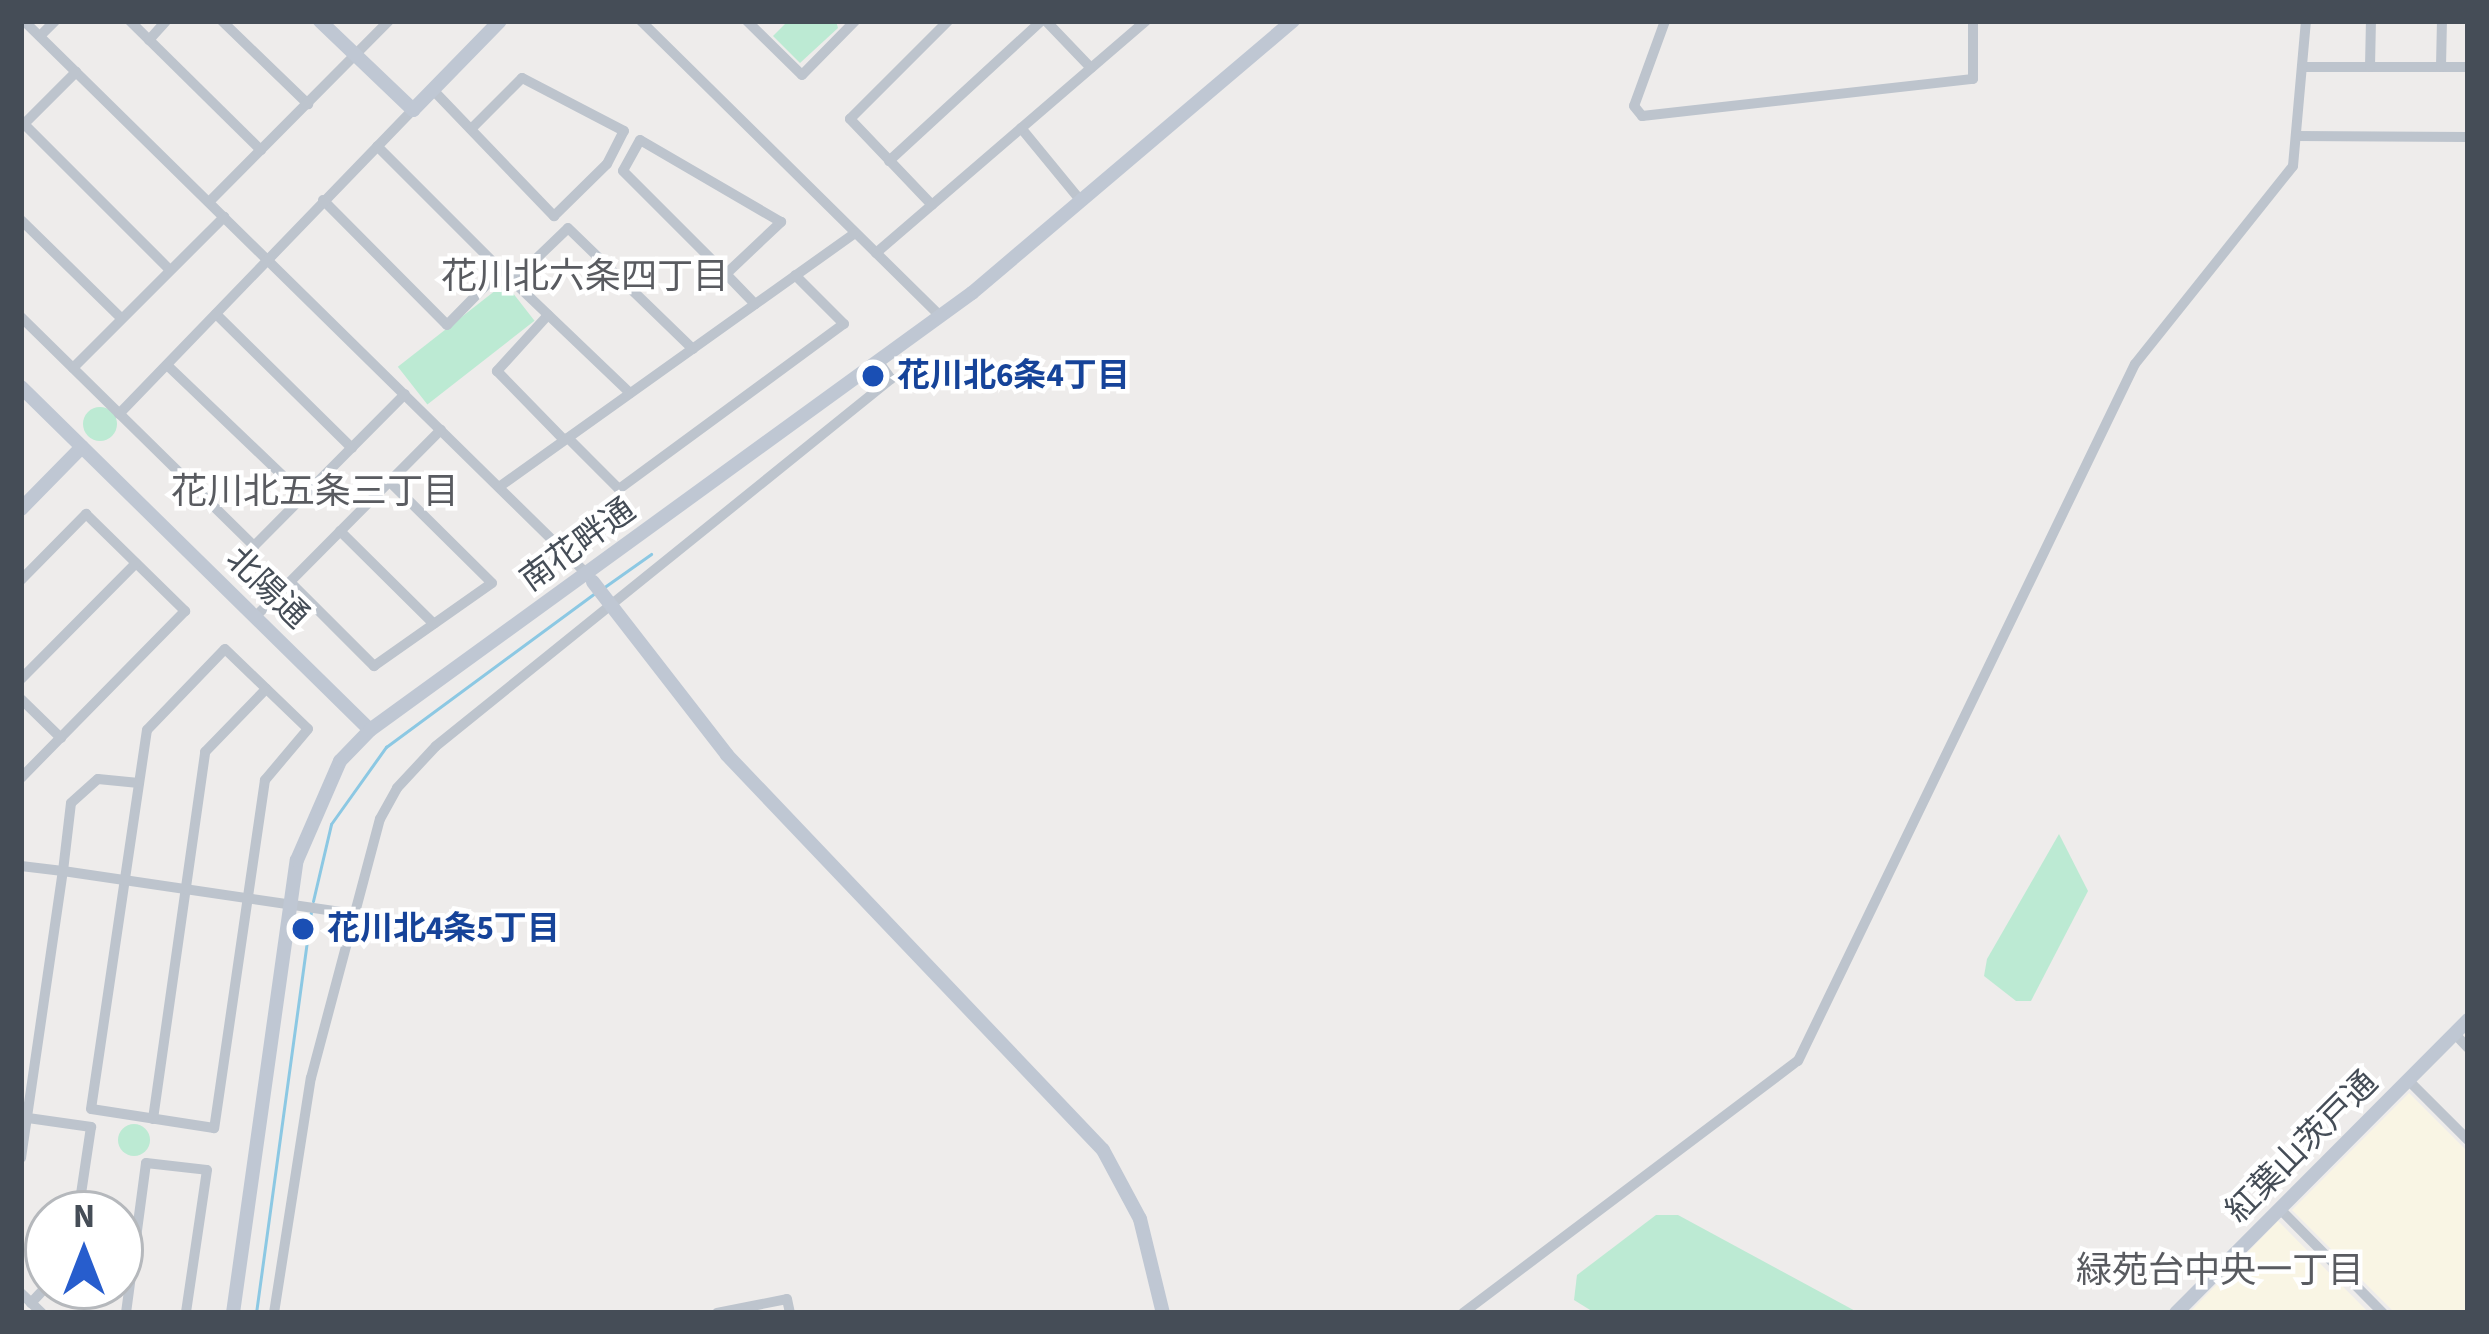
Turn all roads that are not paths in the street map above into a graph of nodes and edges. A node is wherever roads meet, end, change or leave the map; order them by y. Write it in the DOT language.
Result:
graph roads {
  1 [pos="55,21"];
  2 [pos="130,21"];
  3 [pos="166,21"];
  4 [pos="222,21"];
  5 [pos="320,21"];
  6 [pos="389,21"];
  7 [pos="500,21"];
  8 [pos="640,21"];
  9 [pos="747,21"];
  10 [pos="948,21"];
  11 [pos="1043,21"];
  12 [pos="1146,21"];
  13 [pos="1293,21"];
  14 [pos="1665,21"];
  15 [pos="1973,21"];
  16 [pos="2306,21"];
  17 [pos="2371,21"];
  18 [pos="2441,21"];
  19 [pos="851,22"];
  20 [pos="24,23"];
  21 [pos="40,37"];
  22 [pos="148,40"];
  23 [pos="356,56"];
  24 [pos="2302,67"];
  25 [pos="2370,67"];
  26 [pos="2440,67"];
  27 [pos="2468,67"];
  28 [pos="1091,68"];
  29 [pos="76,72"];
  30 [pos="433,90"];
  31 [pos="308,104"];
  32 [pos="412,110"];
  33 [pos="22,126"];
  34 [pos="1021,128"];
  35 [pos="471,129"];
  36 [pos="2296,136"];
  37 [pos="2468,137"];
  38 [pos="377,146"];
  39 [pos="261,150"];
  40 [pos="889,160"];
  41 [pos="323,200"];
  42 [pos="209,202"];
  43 [pos="1082,202"];
  44 [pos="932,205"];
  45 [pos="224,217"];
  46 [pos="21,220"];
  47 [pos="855,232"];
  48 [pos="876,253"];
  49 [pos="268,260"];
  50 [pos="170,270"];
  51 [pos="726,274"];
  52 [pos="795,275"];
  53 [pos="755,304"];
  54 [pos="216,314"];
  55 [pos="548,315"];
  56 [pos="940,316"];
  57 [pos="21,317"];
  58 [pos="121,318"];
  59 [pos="693,349"];
  60 [pos="878,361"];
  61 [pos="166,364"];
  62 [pos="73,368"];
  63 [pos="21,387"];
  64 [pos="630,393"];
  65 [pos="405,394"];
  66 [pos="119,413"];
  67 [pos="441,430"];
  68 [pos="566,439"];
  69 [pos="82,447"];
  70 [pos="352,448"];
  71 [pos="390,482"];
  72 [pos="499,487"];
  73 [pos="304,496"];
  74 [pos="21,509"];
  75 [pos="340,531"];
  76 [pos="136,563"];
  77 [pos="590,577"];
  78 [pos="21,580"];
  79 [pos="290,582"];
  80 [pos="606,601"];
  81 [pos="257,615"];
  82 [pos="434,624"];
  83 [pos="21,679"];
  84 [pos="266,689"];
  85 [pos="21,699"];
  86 [pos="370,730"];
  87 [pos="61,738"];
  88 [pos="21,778"];
  89 [pos="139,783"];
  90 [pos="21,866"];
  91 [pos="63,872"];
  92 [pos="125,881"];
  93 [pos="186,890"];
  94 [pos="245,898"];
  95 [pos="297,906"];
  96 [pos="352,914"];
  97 [pos="2468,1020"];
  98 [pos="2455,1034"];
  99 [pos="2468,1048"];
  100 [pos="27,1072"];
  101 [pos="2408,1080"];
  102 [pos="24,1118"];
  103 [pos="153,1118"];
  104 [pos="2468,1140"];
  105 [pos="21,1158"];
  106 [pos="82,1190"];
  107 [pos="2279,1208"];
  108 [pos="126,1313"];
  109 [pos="186,1313"];
  110 [pos="233,1313"];
  111 [pos="274,1313"];
  112 [pos="717,1313"];
  113 [pos="790,1313"];
  114 [pos="1162,1313"];
  115 [pos="1463,1313"];
  116 [pos="2176,1313"];
  117 [pos="2383,1313"];
  1 -- 21 [label="street"];
  2 -- 22 [label="street"];
  3 -- 22 [label="street"];
  4 -- 31 [label="street"];
  5 -- 23 [label="street"];
  6 -- 23 [label="street"];
  7 -- 30 [label="street"];
  8 -- 47 [label="street"];
  9 -- 19 [label="street"];
  10 -- 40 [label="street"];
  11 -- 28 [label="street"];
  11 -- 40 [label="street"];
  12 -- 28 [label="street"];
  13 -- 43 [label="street, 南花畔通"];
  14 -- 15 [label="street"];
  16 -- 24 [label="street"];
  17 -- 25 [label="street"];
  18 -- 26 [label="street"];
  20 -- 21 [label="street"];
  21 -- 29 [label="street"];
  22 -- 39 [label="street"];
  23 -- 31 [label="street"];
  23 -- 32 [label="street"];
  24 -- 25 [label="street"];
  24 -- 36 [label="street"];
  25 -- 26 [label="street"];
  26 -- 27 [label="street"];
  28 -- 34 [label="street"];
  29 -- 33 [label="street"];
  29 -- 42 [label="street"];
  30 -- 32 [label="street"];
  30 -- 35 [label="street"];
  31 -- 39 [label="street"];
  32 -- 38 [label="street"];
  33 -- 50 [label="street"];
  34 -- 43 [label="street"];
  34 -- 44 [label="street"];
  35 -- 35 [label="street"];
  36 -- 37 [label="street"];
  36 -- 115 [label="street"];
  38 -- 41 [label="street"];
  38 -- 41 [label="street"];
  39 -- 42 [label="street"];
  40 -- 44 [label="street"];
  41 -- 49 [label="street"];
  42 -- 45 [label="street"];
  43 -- 56 [label="street, 南花畔通"];
  44 -- 48 [label="street"];
  45 -- 49 [label="street"];
  45 -- 50 [label="street"];
  46 -- 58 [label="street"];
  47 -- 48 [label="street"];
  47 -- 52 [label="street"];
  48 -- 56 [label="street"];
  49 -- 54 [label="street"];
  49 -- 65 [label="street"];
  50 -- 58 [label="street"];
  51 -- 51 [label="street"];
  51 -- 53 [label="street"];
  52 -- 53 [label="street"];
  52 -- 68 [label="street"];
  53 -- 59 [label="street"];
  54 -- 61 [label="street"];
  54 -- 70 [label="street"];
  55 -- 59 [label="street"];
  55 -- 64 [label="street"];
  55 -- 68 [label="street"];
  56 -- 60 [label="street, 南花畔通"];
  57 -- 62 [label="street"];
  58 -- 62 [label="street"];
  59 -- 64 [label="street"];
  60 -- 77 [label="street, 南花畔通"];
  60 -- 80 [label="street"];
  61 -- 66 [label="street"];
  61 -- 73 [label="street"];
  62 -- 66 [label="street"];
  63 -- 69 [label="street, 北陽通"];
  64 -- 68 [label="street"];
  65 -- 67 [label="street"];
  65 -- 70 [label="street"];
  66 -- 73 [label="street"];
  67 -- 71 [label="street"];
  67 -- 72 [label="street"];
  68 -- 72 [label="street"];
  69 -- 74 [label="street"];
  69 -- 81 [label="street, 北陽通"];
  70 -- 73 [label="street"];
  71 -- 75 [label="street"];
  71 -- 82 [label="street"];
  72 -- 77 [label="street"];
  75 -- 79 [label="street"];
  75 -- 82 [label="street"];
  76 -- 78 [label="street"];
  76 -- 83 [label="street"];
  76 -- 87 [label="street"];
  77 -- 80 [label="street"];
  77 -- 86 [label="street, 南花畔通"];
  79 -- 81 [label="street"];
  79 -- 82 [label="street"];
  80 -- 96 [label="street"];
  80 -- 114 [label="street"];
  81 -- 86 [label="street, 北陽通"];
  84 -- 89 [label="street"];
  84 -- 93 [label="street"];
  84 -- 94 [label="street"];
  85 -- 87 [label="street"];
  86 -- 95 [label="street, 南花畔通"];
  87 -- 88 [label="street"];
  89 -- 91 [label="street"];
  89 -- 92 [label="street"];
  90 -- 91 [label="street"];
  91 -- 92 [label="street"];
  91 -- 100 [label="street"];
  92 -- 93 [label="street"];
  92 -- 103 [label="street"];
  93 -- 94 [label="street"];
  93 -- 103 [label="street"];
  94 -- 95 [label="street"];
  94 -- 103 [label="street"];
  95 -- 96 [label="street"];
  95 -- 110 [label="street, 南花畔通"];
  96 -- 111 [label="street"];
  97 -- 98 [label="street, 紅葉山茨戸通"];
  98 -- 99 [label="street"];
  98 -- 101 [label="street, 紅葉山茨戸通"];
  100 -- 102 [label="street"];
  101 -- 104 [label="street"];
  101 -- 107 [label="street, 紅葉山茨戸通"];
  102 -- 105 [label="street"];
  102 -- 106 [label="street"];
  107 -- 116 [label="street, 紅葉山茨戸通"];
  107 -- 117 [label="street"];
  108 -- 109 [label="street"];
  112 -- 113 [label="street"];
}
